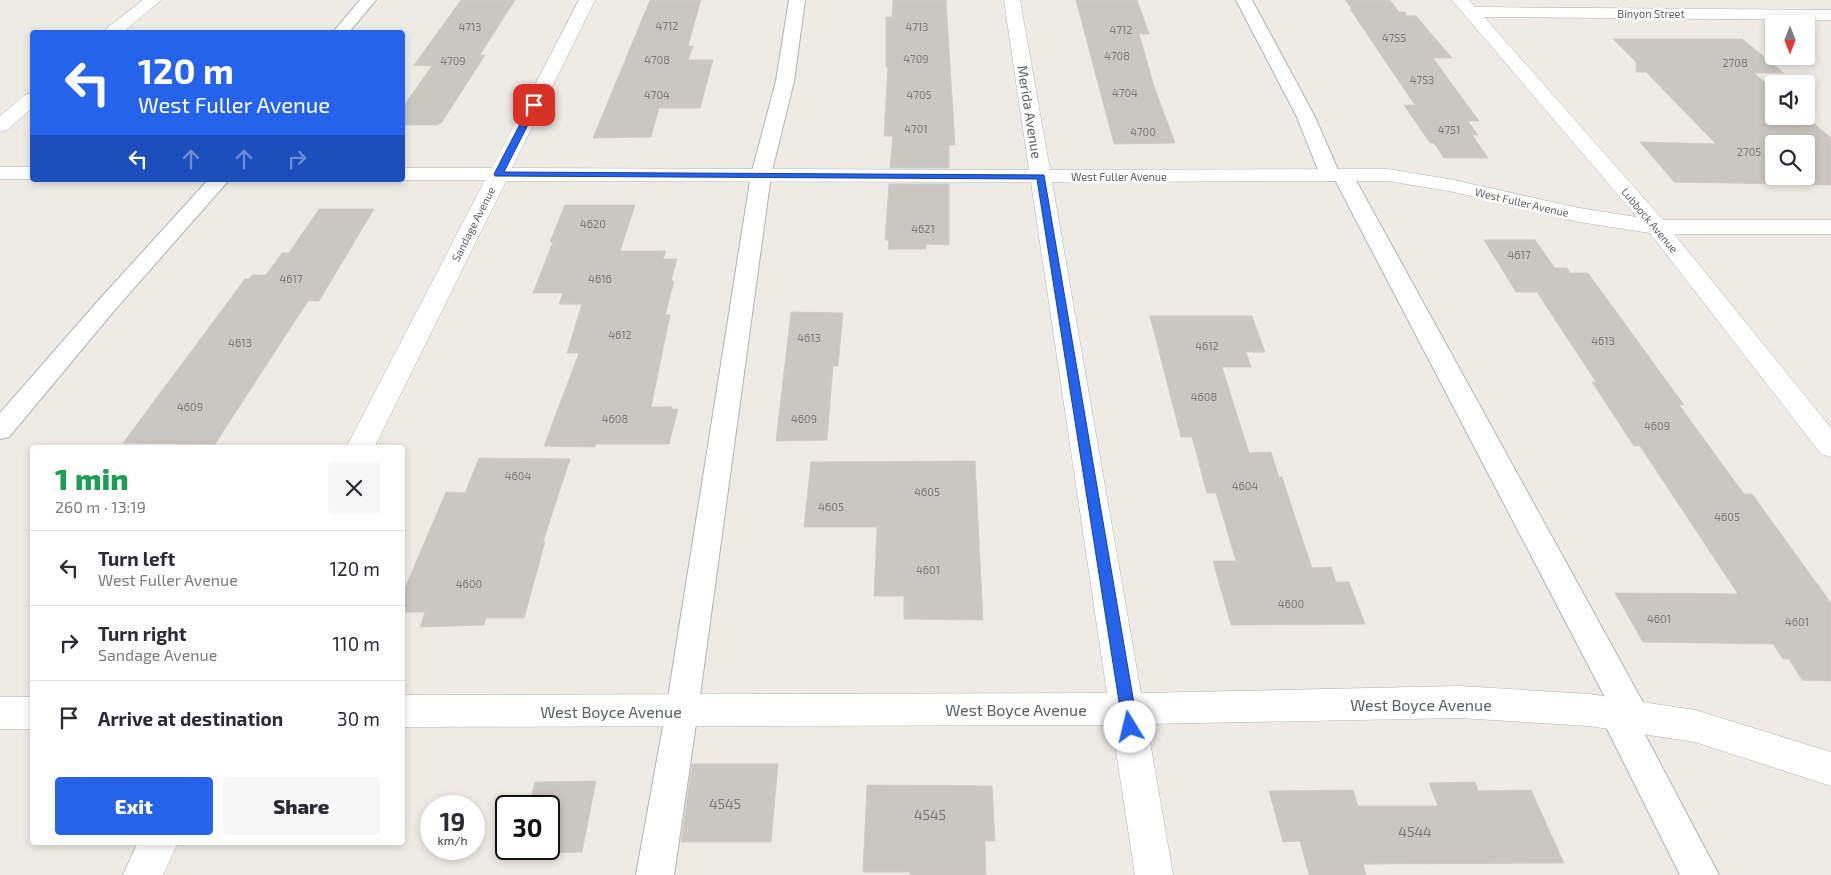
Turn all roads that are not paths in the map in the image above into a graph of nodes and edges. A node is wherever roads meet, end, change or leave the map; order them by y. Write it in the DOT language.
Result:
graph roads {
  1 [pos="153,0"];
  2 [pos="368,0"];
  3 [pos="587,0"];
  4 [pos="797,0"];
  5 [pos="1012,0"];
  6 [pos="1244,0"];
  7 [pos="1465,6"];
  8 [pos="1831,15"];
  9 [pos="116,30"];
  10 [pos="343,30"];
  11 [pos="30,101"];
  12 [pos="0,126"];
  13 [pos="0,173"];
  14 [pos="30,173"];
  15 [pos="405,174"];
  16 [pos="498,174"];
  17 [pos="761,175"];
  18 [pos="1337,175"];
  19 [pos="1040,176"];
  20 [pos="218,182"];
  21 [pos="1658,227"];
  22 [pos="1831,227"];
  23 [pos="0,430"];
  24 [pos="362,445"];
  25 [pos="1831,447"];
  26 [pos="1127,708"];
  27 [pos="682,710"];
  28 [pos="405,711"];
  29 [pos="0,713"];
  30 [pos="30,713"];
  31 [pos="1625,716"];
  32 [pos="1831,768"];
  33 [pos="157,845"];
  34 [pos="142,875"];
  35 [pos="654,875"];
  36 [pos="1154,875"];
  37 [pos="1700,875"];
  1 -- 9 [label="street"];
  2 -- 10 [label="lane"];
  3 -- 16 [label="street, Sandage Avenue"];
  4 -- 17 [label="lane"];
  5 -- 19 [label="street, Merida Avenue"];
  6 -- 18 [label="lane"];
  7 -- 8 [label="street, Binyon Street"];
  7 -- 21 [label="street, Lubbock Avenue"];
  11 -- 12 [label="street"];
  13 -- 14 [label="street"];
  15 -- 16 [label="street, West Fuller Avenue"];
  16 -- 17 [label="street, West Fuller Avenue"];
  16 -- 24 [label="street, Sandage Avenue"];
  17 -- 19 [label="street, West Fuller Avenue"];
  17 -- 27 [label="lane"];
  18 -- 19 [label="street, West Fuller Avenue"];
  18 -- 21 [label="street, West Fuller Avenue"];
  18 -- 31 [label="lane"];
  19 -- 26 [label="street, Merida Avenue"];
  20 -- 23 [label="lane"];
  21 -- 22 [label="street, West Fuller Avenue"];
  21 -- 25 [label="street, Lubbock Avenue"];
  26 -- 27 [label="street, West Boyce Avenue"];
  26 -- 31 [label="street, West Boyce Avenue"];
  26 -- 36 [label="street, Merida Avenue"];
  27 -- 28 [label="street, West Boyce Avenue"];
  27 -- 35 [label="lane"];
  29 -- 30 [label="street"];
  31 -- 32 [label="street, West Boyce Avenue"];
  31 -- 37 [label="lane"];
  33 -- 34 [label="street"];
}
